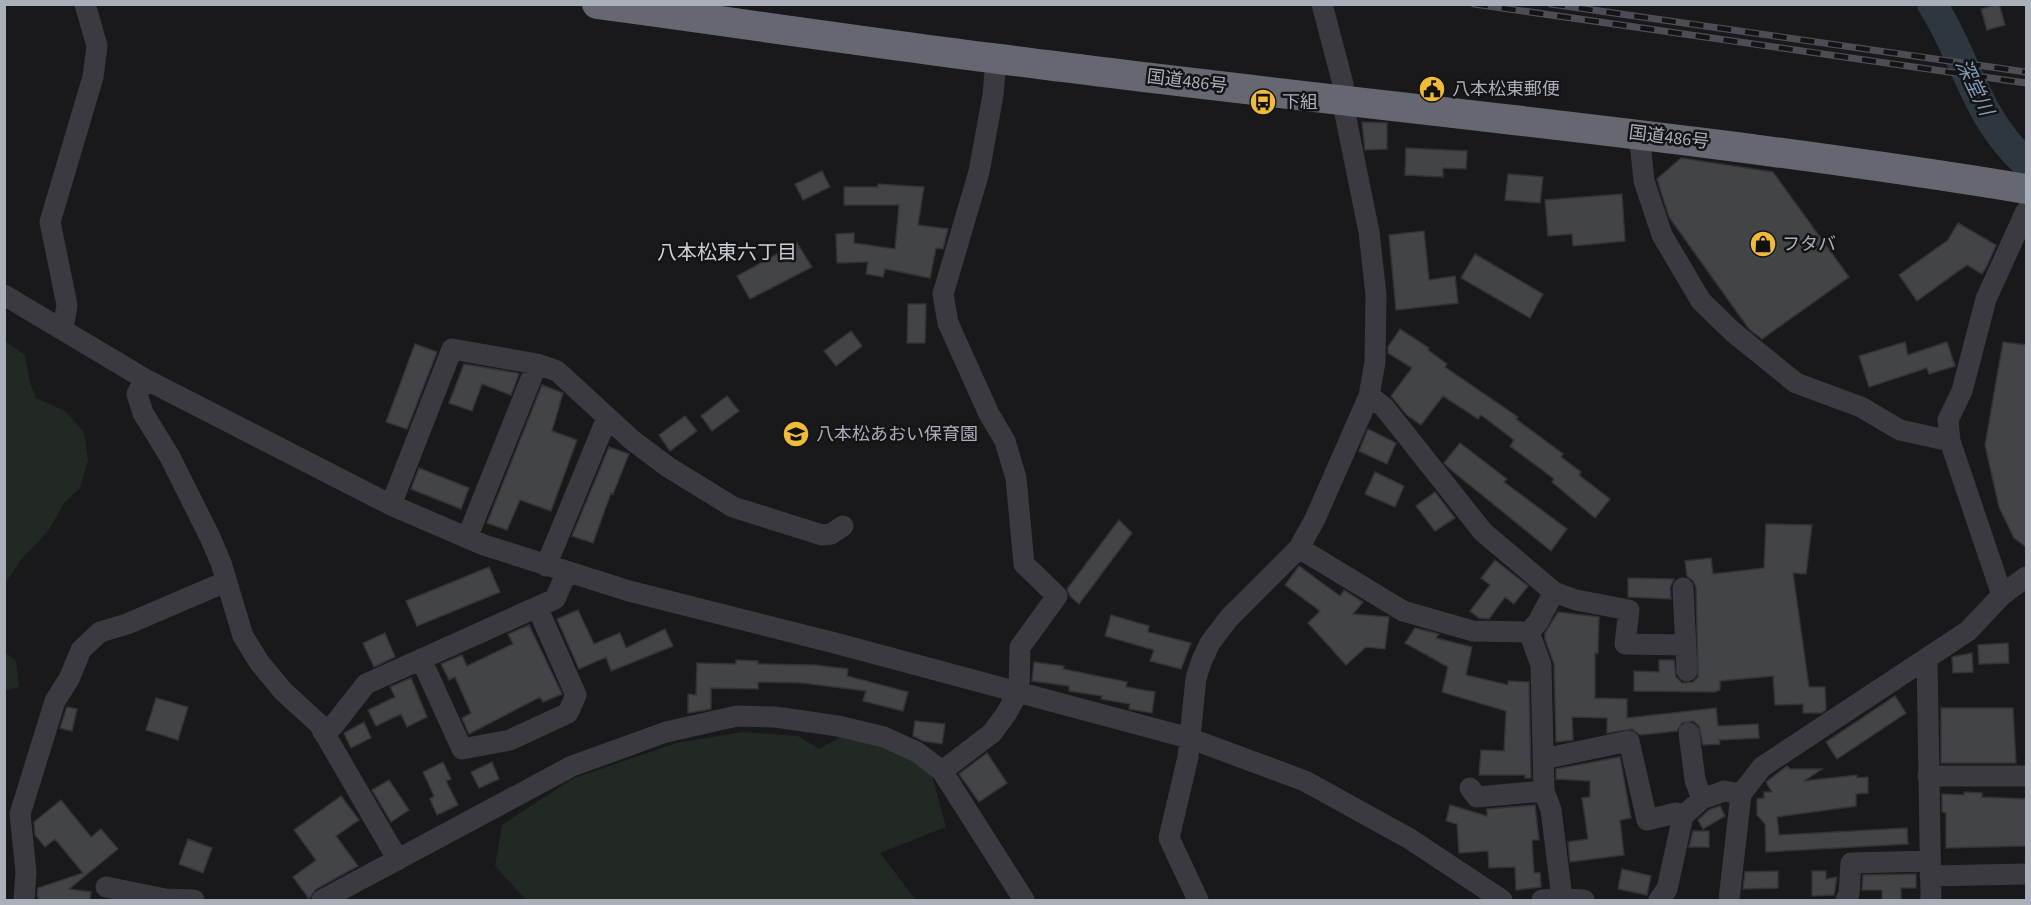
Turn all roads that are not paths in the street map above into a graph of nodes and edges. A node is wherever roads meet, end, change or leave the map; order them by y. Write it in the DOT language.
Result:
graph roads {
  1 [pos="85,4"];
  2 [pos="597,4"];
  3 [pos="1322,4"];
  4 [pos="996,59"];
  5 [pos="1342,99"];
  6 [pos="1639,133"];
  7 [pos="2026,189"];
  8 [pos="2026,211"];
  9 [pos="4,296"];
  10 [pos="63,328"];
  11 [pos="537,364"];
  12 [pos="145,379"];
  13 [pos="1369,396"];
  14 [pos="608,418"];
  15 [pos="1950,441"];
  16 [pos="392,505"];
  17 [pos="843,526"];
  18 [pos="468,538"];
  19 [pos="1299,548"];
  20 [pos="546,566"];
  21 [pos="567,573"];
  22 [pos="2026,578"];
  23 [pos="225,582"];
  24 [pos="1683,588"];
  25 [pos="1554,592"];
  26 [pos="2002,595"];
  27 [pos="537,607"];
  28 [pos="1529,632"];
  29 [pos="1686,645"];
  30 [pos="1927,658"];
  31 [pos="421,659"];
  32 [pos="1687,671"];
  33 [pos="1019,691"];
  34 [pos="323,732"];
  35 [pos="1689,733"];
  36 [pos="1188,738"];
  37 [pos="1544,759"];
  38 [pos="942,771"];
  39 [pos="1928,776"];
  40 [pos="2026,776"];
  41 [pos="1470,788"];
  42 [pos="1544,790"];
  43 [pos="1741,794"];
  44 [pos="1702,799"];
  45 [pos="1683,816"];
  46 [pos="398,860"];
  47 [pos="1930,868"];
  48 [pos="2026,874"];
  49 [pos="106,887"];
  50 [pos="1552,899"];
  51 [pos="24,900"];
  52 [pos="194,900"];
  53 [pos="322,900"];
  54 [pos="1024,900"];
  55 [pos="1198,900"];
  56 [pos="1502,900"];
  57 [pos="1584,900"];
  58 [pos="1659,900"];
  59 [pos="1728,900"];
  60 [pos="1845,900"];
  61 [pos="1930,900"];
  1 -- 10 [label="street"];
  2 -- 4 [label="highway, 国道486号"];
  3 -- 5 [label="street"];
  4 -- 5 [label="highway, 国道486号"];
  4 -- 33 [label="street"];
  5 -- 6 [label="highway, 国道486号"];
  5 -- 13 [label="street"];
  6 -- 7 [label="highway, 国道486号"];
  6 -- 15 [label="street"];
  8 -- 15 [label="street"];
  9 -- 10 [label="street"];
  10 -- 12 [label="street"];
  11 -- 14 [label="street"];
  11 -- 16 [label="street"];
  11 -- 18 [label="street"];
  12 -- 16 [label="street"];
  12 -- 23 [label="street"];
  13 -- 19 [label="street"];
  13 -- 25 [label="street"];
  14 -- 17 [label="street"];
  14 -- 20 [label="street"];
  15 -- 26 [label="street"];
  16 -- 18 [label="street"];
  18 -- 20 [label="street"];
  19 -- 28 [label="street"];
  19 -- 36 [label="street"];
  20 -- 21 [label="street"];
  21 -- 27 [label="street"];
  21 -- 33 [label="street"];
  22 -- 26 [label="street"];
  23 -- 34 [label="street"];
  23 -- 51 [label="street"];
  24 -- 29 [label="street"];
  25 -- 28 [label="street"];
  25 -- 29 [label="street"];
  26 -- 30 [label="street"];
  27 -- 31 [label="street"];
  27 -- 31 [label="street"];
  28 -- 37 [label="street"];
  29 -- 32 [label="street"];
  30 -- 39 [label="street"];
  30 -- 43 [label="street"];
  31 -- 34 [label="street"];
  33 -- 36 [label="street"];
  33 -- 38 [label="street"];
  34 -- 46 [label="street"];
  35 -- 44 [label="street"];
  36 -- 55 [label="street"];
  36 -- 56 [label="street"];
  37 -- 42 [label="street"];
  37 -- 45 [label="street"];
  38 -- 46 [label="street"];
  38 -- 54 [label="street"];
  39 -- 40 [label="street"];
  39 -- 47 [label="street"];
  41 -- 42 [label="street"];
  42 -- 50 [label="street"];
  43 -- 44 [label="street"];
  43 -- 59 [label="street"];
  44 -- 45 [label="street"];
  45 -- 58 [label="street"];
  46 -- 53 [label="street"];
  47 -- 48 [label="street"];
  47 -- 60 [label="street"];
  47 -- 61 [label="street"];
  49 -- 52 [label="street"];
  50 -- 57 [label="street"];
}
